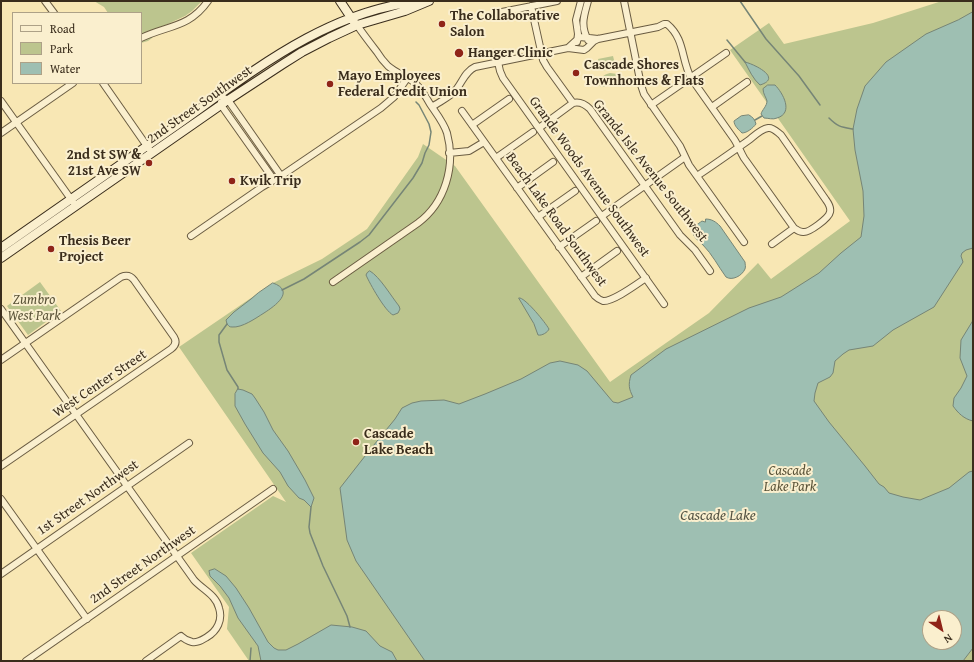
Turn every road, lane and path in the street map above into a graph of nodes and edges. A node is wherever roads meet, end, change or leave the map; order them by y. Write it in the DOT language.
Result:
graph roads {
  1 [pos="45,1"];
  2 [pos="208,1"];
  3 [pos="340,1"];
  4 [pos="423,1"];
  5 [pos="429,1"];
  6 [pos="557,1"];
  7 [pos="581,1"];
  8 [pos="588,1"];
  9 [pos="624,1"];
  10 [pos="531,6"];
  11 [pos="579,8"];
  12 [pos="585,10"];
  13 [pos="53,12"];
  14 [pos="502,12"];
  15 [pos="351,17"];
  16 [pos="357,25"];
  17 [pos="630,33"];
  18 [pos="142,38"];
  19 [pos="587,39"];
  20 [pos="598,39"];
  21 [pos="577,41"];
  22 [pos="588,47"];
  23 [pos="568,48"];
  24 [pos="581,49"];
  25 [pos="726,53"];
  26 [pos="541,54"];
  27 [pos="498,62"];
  28 [pos="408,77"];
  29 [pos="691,78"];
  30 [pos="747,82"];
  31 [pos="72,84"];
  32 [pos="104,84"];
  33 [pos="220,95"];
  34 [pos="509,99"];
  35 [pos="1,101"];
  36 [pos="225,103"];
  37 [pos="573,103"];
  38 [pos="651,105"];
  39 [pos="432,107"];
  40 [pos="712,107"];
  41 [pos="462,111"];
  42 [pos="16,123"];
  43 [pos="472,125"];
  44 [pos="539,128"];
  45 [pos="533,132"];
  46 [pos="1,133"];
  47 [pos="484,142"];
  48 [pos="147,145"];
  49 [pos="738,147"];
  50 [pos="153,153"];
  51 [pos="449,154"];
  52 [pos="685,157"];
  53 [pos="496,158"];
  54 [pos="554,162"];
  55 [pos="281,176"];
  56 [pos="698,176"];
  57 [pos="274,180"];
  58 [pos="644,186"];
  59 [pos="517,188"];
  60 [pos="575,191"];
  61 [pos="71,199"];
  62 [pos="76,206"];
  63 [pos="602,216"];
  64 [pos="538,217"];
  65 [pos="596,221"];
  66 [pos="794,228"];
  67 [pos="191,236"];
  68 [pos="744,242"];
  69 [pos="772,244"];
  70 [pos="559,247"];
  71 [pos="1,248"];
  72 [pos="617,251"];
  73 [pos="1,258"];
  74 [pos="710,270"];
  75 [pos="581,277"];
  76 [pos="646,278"];
  77 [pos="333,282"];
  78 [pos="664,304"];
  79 [pos="1,309"];
  80 [pos="25,343"];
  81 [pos="1,360"];
  82 [pos="76,414"];
  83 [pos="189,443"];
  84 [pos="1,466"];
  85 [pos="127,485"];
  86 [pos="273,489"];
  87 [pos="1,499"];
  88 [pos="37,549"];
  89 [pos="177,556"];
  90 [pos="1,574"];
  91 [pos="87,619"];
  92 [pos="26,661"];
  93 [pos="146,661"];
  1 -- 13 [label="street"];
  2 -- 18 [label="street"];
  3 -- 15 [label="main road"];
  4 -- 15 [label="main road, 2nd Street Southwest"];
  5 -- 16 [label="main road, 2nd Street Southwest"];
  6 -- 10 [label="street"];
  7 -- 11 [label="street"];
  8 -- 12 [label="street"];
  9 -- 17 [label="street"];
  10 -- 14 [label="street"];
  10 -- 26 [label="street, Grande Isle Avenue Southwest"];
  11 -- 12 [label="street"];
  11 -- 21 [label="street"];
  12 -- 19 [label="street"];
  15 -- 16 [label="main road"];
  15 -- 33 [label="main road, 2nd Street Southwest"];
  16 -- 28 [label="street"];
  16 -- 36 [label="main road, 2nd Street Southwest"];
  17 -- 20 [label="street"];
  17 -- 29 [label="street"];
  17 -- 38 [label="street"];
  19 -- 20 [label="street"];
  19 -- 21 [label="street"];
  19 -- 22 [label="street"];
  20 -- 22 [label="street"];
  21 -- 23 [label="street"];
  21 -- 24 [label="street"];
  22 -- 24 [label="street"];
  23 -- 24 [label="street"];
  23 -- 26 [label="street"];
  25 -- 29 [label="street"];
  26 -- 27 [label="street"];
  26 -- 37 [label="street, Grande Isle Avenue Southwest"];
  27 -- 39 [label="street"];
  27 -- 44 [label="street, Grande Woods Avenue Southwest"];
  28 -- 39 [label="street"];
  28 -- 55 [label="street"];
  29 -- 38 [label="street"];
  29 -- 40 [label="street"];
  30 -- 40 [label="street"];
  31 -- 42 [label="street"];
  32 -- 48 [label="street"];
  33 -- 36 [label="street"];
  33 -- 48 [label="main road, 2nd Street Southwest"];
  34 -- 43 [label="street"];
  35 -- 42 [label="street"];
  36 -- 50 [label="main road, 2nd Street Southwest"];
  36 -- 55 [label="street"];
  36 -- 57 [label="street"];
  37 -- 44 [label="street"];
  37 -- 58 [label="street, Grande Isle Avenue Southwest"];
  38 -- 52 [label="street"];
  39 -- 51 [label="street"];
  40 -- 49 [label="street"];
  41 -- 43 [label="street, Beach Lake Road Southwest"];
  42 -- 46 [label="street"];
  42 -- 61 [label="street"];
  43 -- 47 [label="street, Beach Lake Road Southwest"];
  44 -- 63 [label="street, Grande Woods Avenue Southwest"];
  45 -- 53 [label="street"];
  47 -- 51 [label="street"];
  47 -- 53 [label="street, Beach Lake Road Southwest"];
  48 -- 50 [label="street"];
  48 -- 61 [label="main road, 2nd Street Southwest"];
  49 -- 56 [label="street"];
  49 -- 66 [label="street"];
  49 -- 66 [label="street"];
  50 -- 62 [label="main road, 2nd Street Southwest"];
  51 -- 77 [label="street"];
  52 -- 56 [label="street"];
  52 -- 58 [label="street"];
  53 -- 59 [label="street, Beach Lake Road Southwest"];
  54 -- 59 [label="street"];
  55 -- 57 [label="street"];
  56 -- 68 [label="street"];
  57 -- 67 [label="street"];
  58 -- 63 [label="street"];
  58 -- 74 [label="street, Grande Isle Avenue Southwest"];
  59 -- 64 [label="street, Beach Lake Road Southwest"];
  60 -- 64 [label="street"];
  61 -- 62 [label="street"];
  61 -- 71 [label="main road, 2nd Street Southwest"];
  62 -- 73 [label="main road, 2nd Street Southwest"];
  63 -- 76 [label="street, Grande Woods Avenue Southwest"];
  64 -- 70 [label="street, Beach Lake Road Southwest"];
  65 -- 70 [label="street"];
  66 -- 69 [label="street"];
  70 -- 75 [label="street, Beach Lake Road Southwest"];
  72 -- 75 [label="street"];
  75 -- 76 [label="street, Beach Lake Road Southwest"];
  76 -- 78 [label="street, Grande Woods Avenue Southwest"];
  79 -- 80 [label="street"];
  80 -- 81 [label="street"];
  80 -- 82 [label="street"];
  80 -- 82 [label="street, West Center Street"];
  82 -- 84 [label="street, West Center Street"];
  82 -- 85 [label="street"];
  83 -- 85 [label="street, 1st Street Northwest"];
  85 -- 88 [label="street, 1st Street Northwest"];
  85 -- 89 [label="street"];
  86 -- 89 [label="street, 2nd Street Northwest"];
  87 -- 88 [label="street"];
  88 -- 90 [label="street, 1st Street Northwest"];
  88 -- 91 [label="street"];
  89 -- 91 [label="street, 2nd Street Northwest"];
  89 -- 93 [label="street"];
  91 -- 92 [label="street, 2nd Street Northwest"];
}
